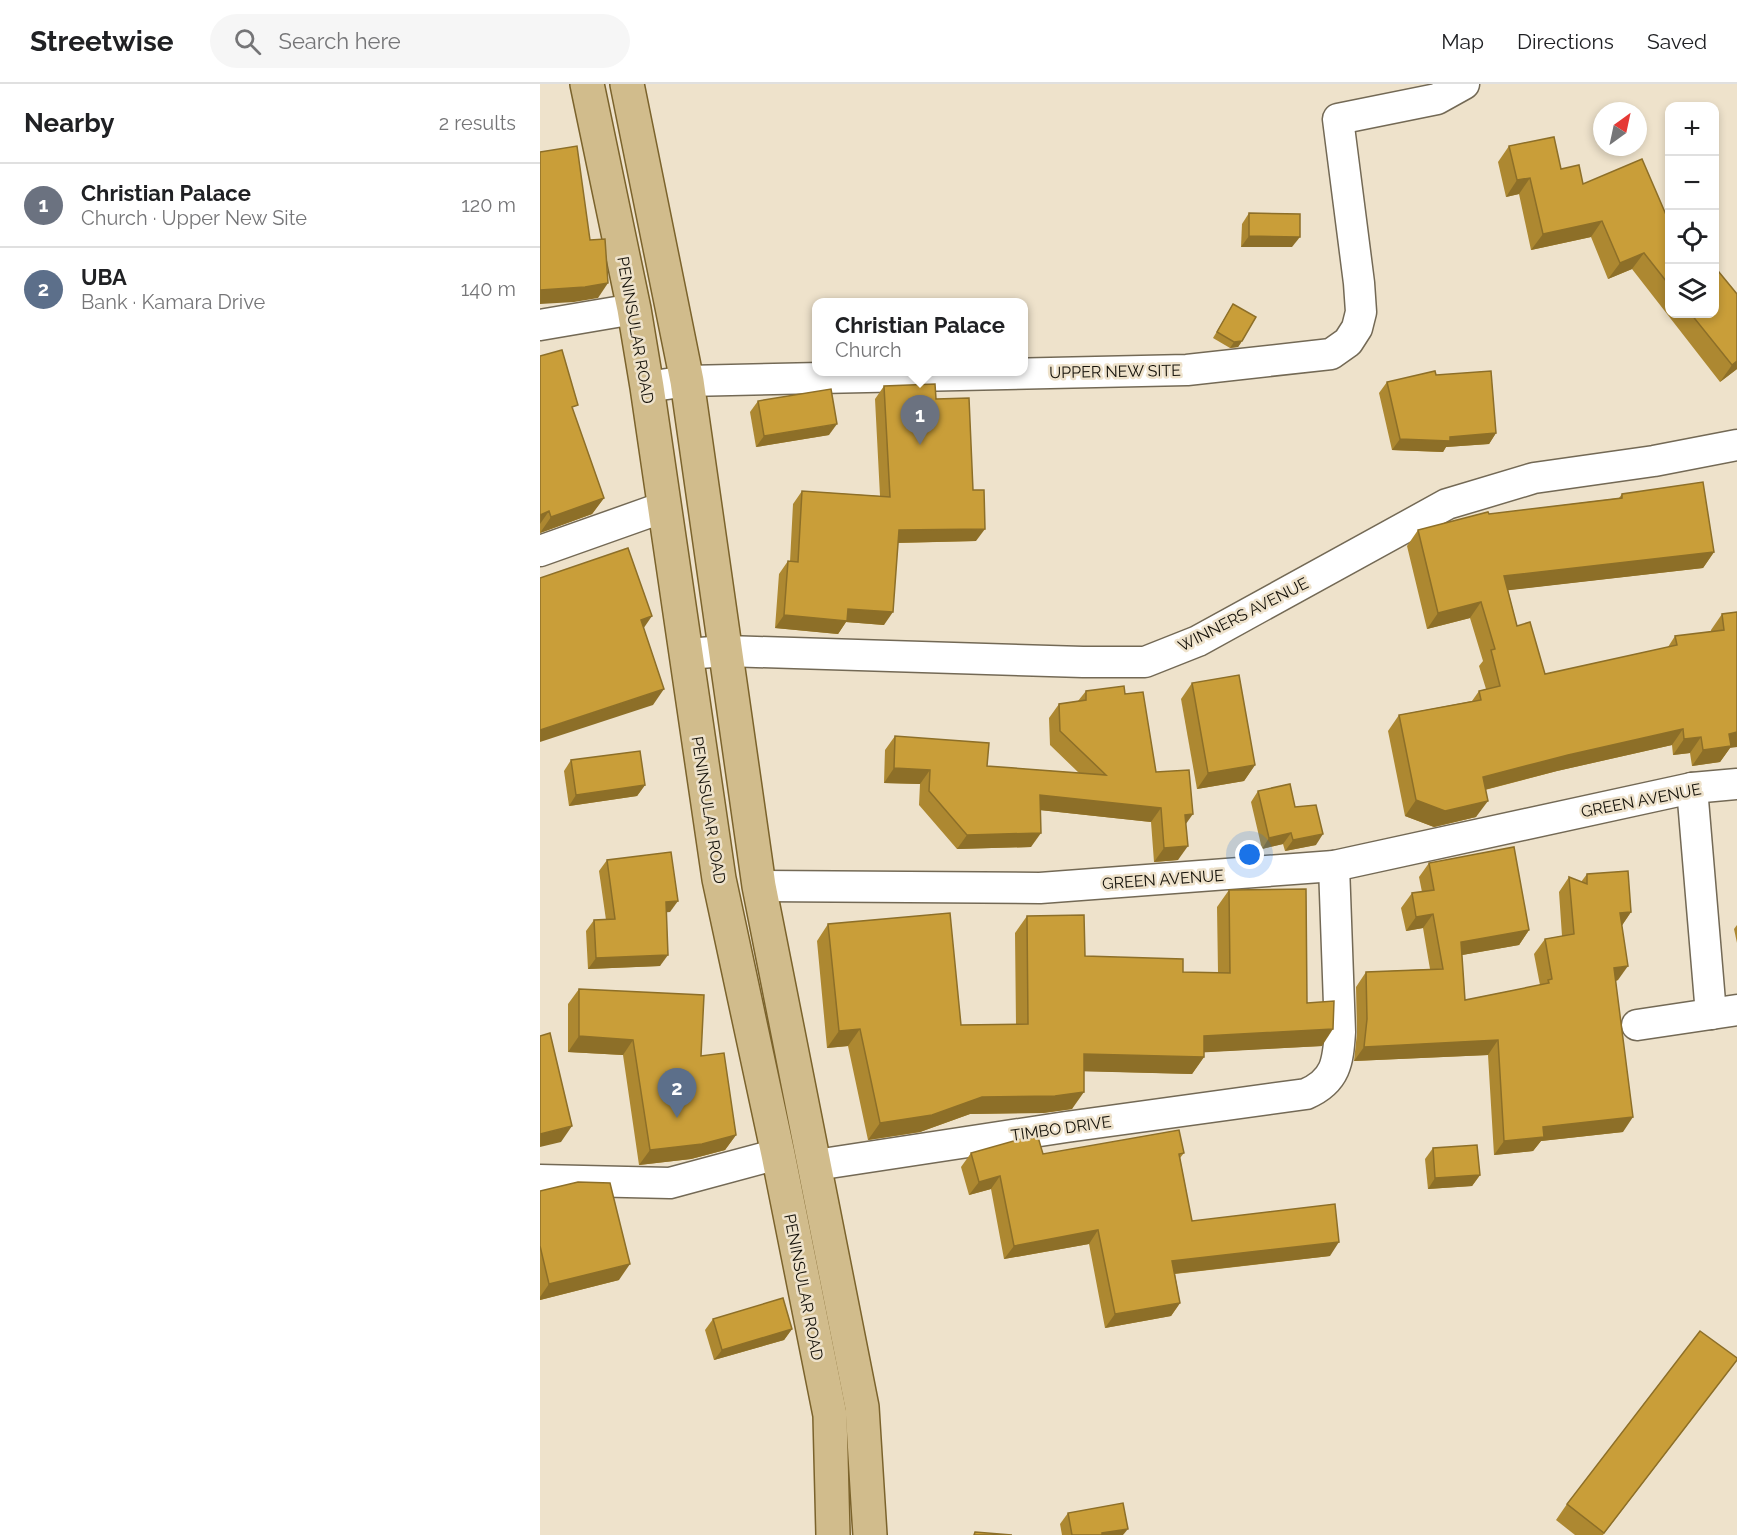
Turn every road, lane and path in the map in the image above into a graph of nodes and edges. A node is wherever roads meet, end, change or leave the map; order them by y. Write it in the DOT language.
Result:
graph roads {
  1 [pos="587,84"];
  2 [pos="627,84"];
  3 [pos="1464,84"];
  4 [pos="634,309"];
  5 [pos="540,326"];
  6 [pos="1028,373"];
  7 [pos="914,376"];
  8 [pos="687,381"];
  9 [pos="647,387"];
  10 [pos="1737,445"];
  11 [pos="664,507"];
  12 [pos="540,551"];
  13 [pos="726,651"];
  14 [pos="686,654"];
  15 [pos="1737,784"];
  16 [pos="1692,788"];
  17 [pos="1334,866"];
  18 [pos="759,886"];
  19 [pos="1724,1012"];
  20 [pos="1636,1025"];
  21 [pos="778,1154"];
  22 [pos="816,1165"];
  23 [pos="540,1180"];
  24 [pos="833,1535"];
  25 [pos="870,1535"];
  1 -- 4 [label="main road, PENINSULAR ROAD"];
  2 -- 8 [label="main road"];
  3 -- 6 [label="street, UPPER NEW SITE"];
  4 -- 5 [label="street"];
  4 -- 9 [label="main road, PENINSULAR ROAD"];
  7 -- 8 [label="street, UPPER NEW SITE"];
  8 -- 9 [label="street, UPPER NEW SITE"];
  8 -- 13 [label="main road"];
  9 -- 11 [label="main road, PENINSULAR ROAD"];
  10 -- 13 [label="street, WINNERS AVENUE"];
  11 -- 12 [label="street"];
  11 -- 14 [label="main road, PENINSULAR ROAD"];
  13 -- 14 [label="street, WINNERS AVENUE"];
  13 -- 18 [label="main road"];
  14 -- 21 [label="main road, PENINSULAR ROAD"];
  15 -- 16 [label="street, GREEN AVENUE"];
  16 -- 17 [label="street, GREEN AVENUE"];
  16 -- 19 [label="street"];
  17 -- 18 [label="street, GREEN AVENUE"];
  17 -- 22 [label="street, TIMBO DRIVE"];
  18 -- 22 [label="main road"];
  19 -- 20 [label="street"];
  21 -- 23 [label="street"];
  21 -- 24 [label="main road, PENINSULAR ROAD"];
  22 -- 25 [label="main road"];
}
